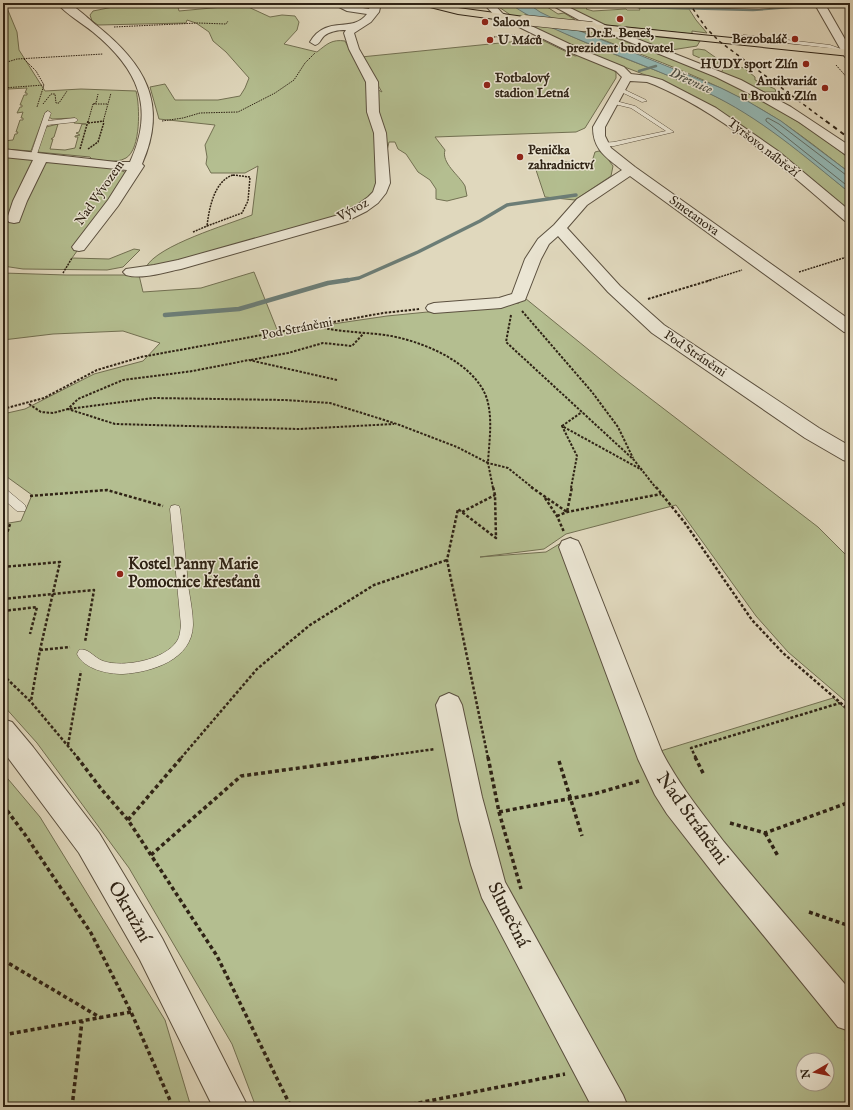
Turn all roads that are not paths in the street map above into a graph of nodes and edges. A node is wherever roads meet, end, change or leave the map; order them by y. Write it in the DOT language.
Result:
graph roads {
  1 [pos="62,3"];
  2 [pos="336,3"];
  3 [pos="396,3"];
  4 [pos="412,3"];
  5 [pos="425,3"];
  6 [pos="488,3"];
  7 [pos="553,3"];
  8 [pos="700,3"];
  9 [pos="819,4"];
  10 [pos="375,7"];
  11 [pos="507,19"];
  12 [pos="522,20"];
  13 [pos="831,24"];
  14 [pos="844,25"];
  15 [pos="353,27"];
  16 [pos="595,27"];
  17 [pos="744,37"];
  18 [pos="316,41"];
  19 [pos="849,54"];
  20 [pos="627,77"];
  21 [pos="619,88"];
  22 [pos="612,102"];
  23 [pos="644,102"];
  24 [pos="48,113"];
  25 [pos="75,120"];
  26 [pos="45,122"];
  27 [pos="602,145"];
  28 [pos="850,152"];
  29 [pos="3,153"];
  30 [pos="38,157"];
  31 [pos="136,166"];
  32 [pos="630,170"];
  33 [pos="14,218"];
  34 [pos="850,218"];
  35 [pos="559,228"];
  36 [pos="79,247"];
  37 [pos="131,272"];
  38 [pos="434,308"];
  39 [pos="850,328"];
  40 [pos="850,455"];
  41 [pos="6,495"];
  42 [pos="21,508"];
  43 [pos="175,509"];
  44 [pos="570,547"];
  45 [pos="84,650"];
  46 [pos="449,705"];
  47 [pos="3,731"];
  48 [pos="850,1015"];
  49 [pos="231,1107"];
  50 [pos="611,1107"];
  1 -- 31 [label="street, Nad Vývozem"];
  2 -- 10 [label="street"];
  3 -- 4 [label="street"];
  5 -- 11 [label="main road"];
  6 -- 11 [label="street"];
  7 -- 16 [label="street"];
  8 -- 9 [label="lane"];
  9 -- 13 [label="street"];
  10 -- 15 [label="street"];
  11 -- 12 [label="main road"];
  12 -- 16 [label="main road, bridge"];
  12 -- 20 [label="street"];
  13 -- 14 [label="street"];
  13 -- 19 [label="street"];
  15 -- 18 [label="street"];
  15 -- 37 [label="street, Vývoz"];
  16 -- 19 [label="main road"];
  16 -- 28 [label="street"];
  17 -- 19 [label="lane"];
  20 -- 21 [label="street"];
  20 -- 34 [label="street, Tyršovo nábřeží"];
  21 -- 22 [label="street"];
  21 -- 23 [label="lane"];
  22 -- 27 [label="street"];
  22 -- 27 [label="lane"];
  24 -- 26 [label="lane"];
  25 -- 26 [label="lane"];
  26 -- 30 [label="lane"];
  27 -- 32 [label="street, Smetanova"];
  29 -- 30 [label="street"];
  30 -- 31 [label="street"];
  30 -- 33 [label="street"];
  31 -- 36 [label="street, Nad Vývozem"];
  32 -- 35 [label="street"];
  32 -- 39 [label="street, Smetanova"];
  35 -- 38 [label="street"];
  35 -- 40 [label="street, Pod Stráněmi"];
  41 -- 42 [label="lane"];
  43 -- 45 [label="lane"];
  44 -- 48 [label="street, Nad Stráněmi"];
  46 -- 50 [label="street, Slunečná"];
  47 -- 49 [label="street, Okružní"];
}
